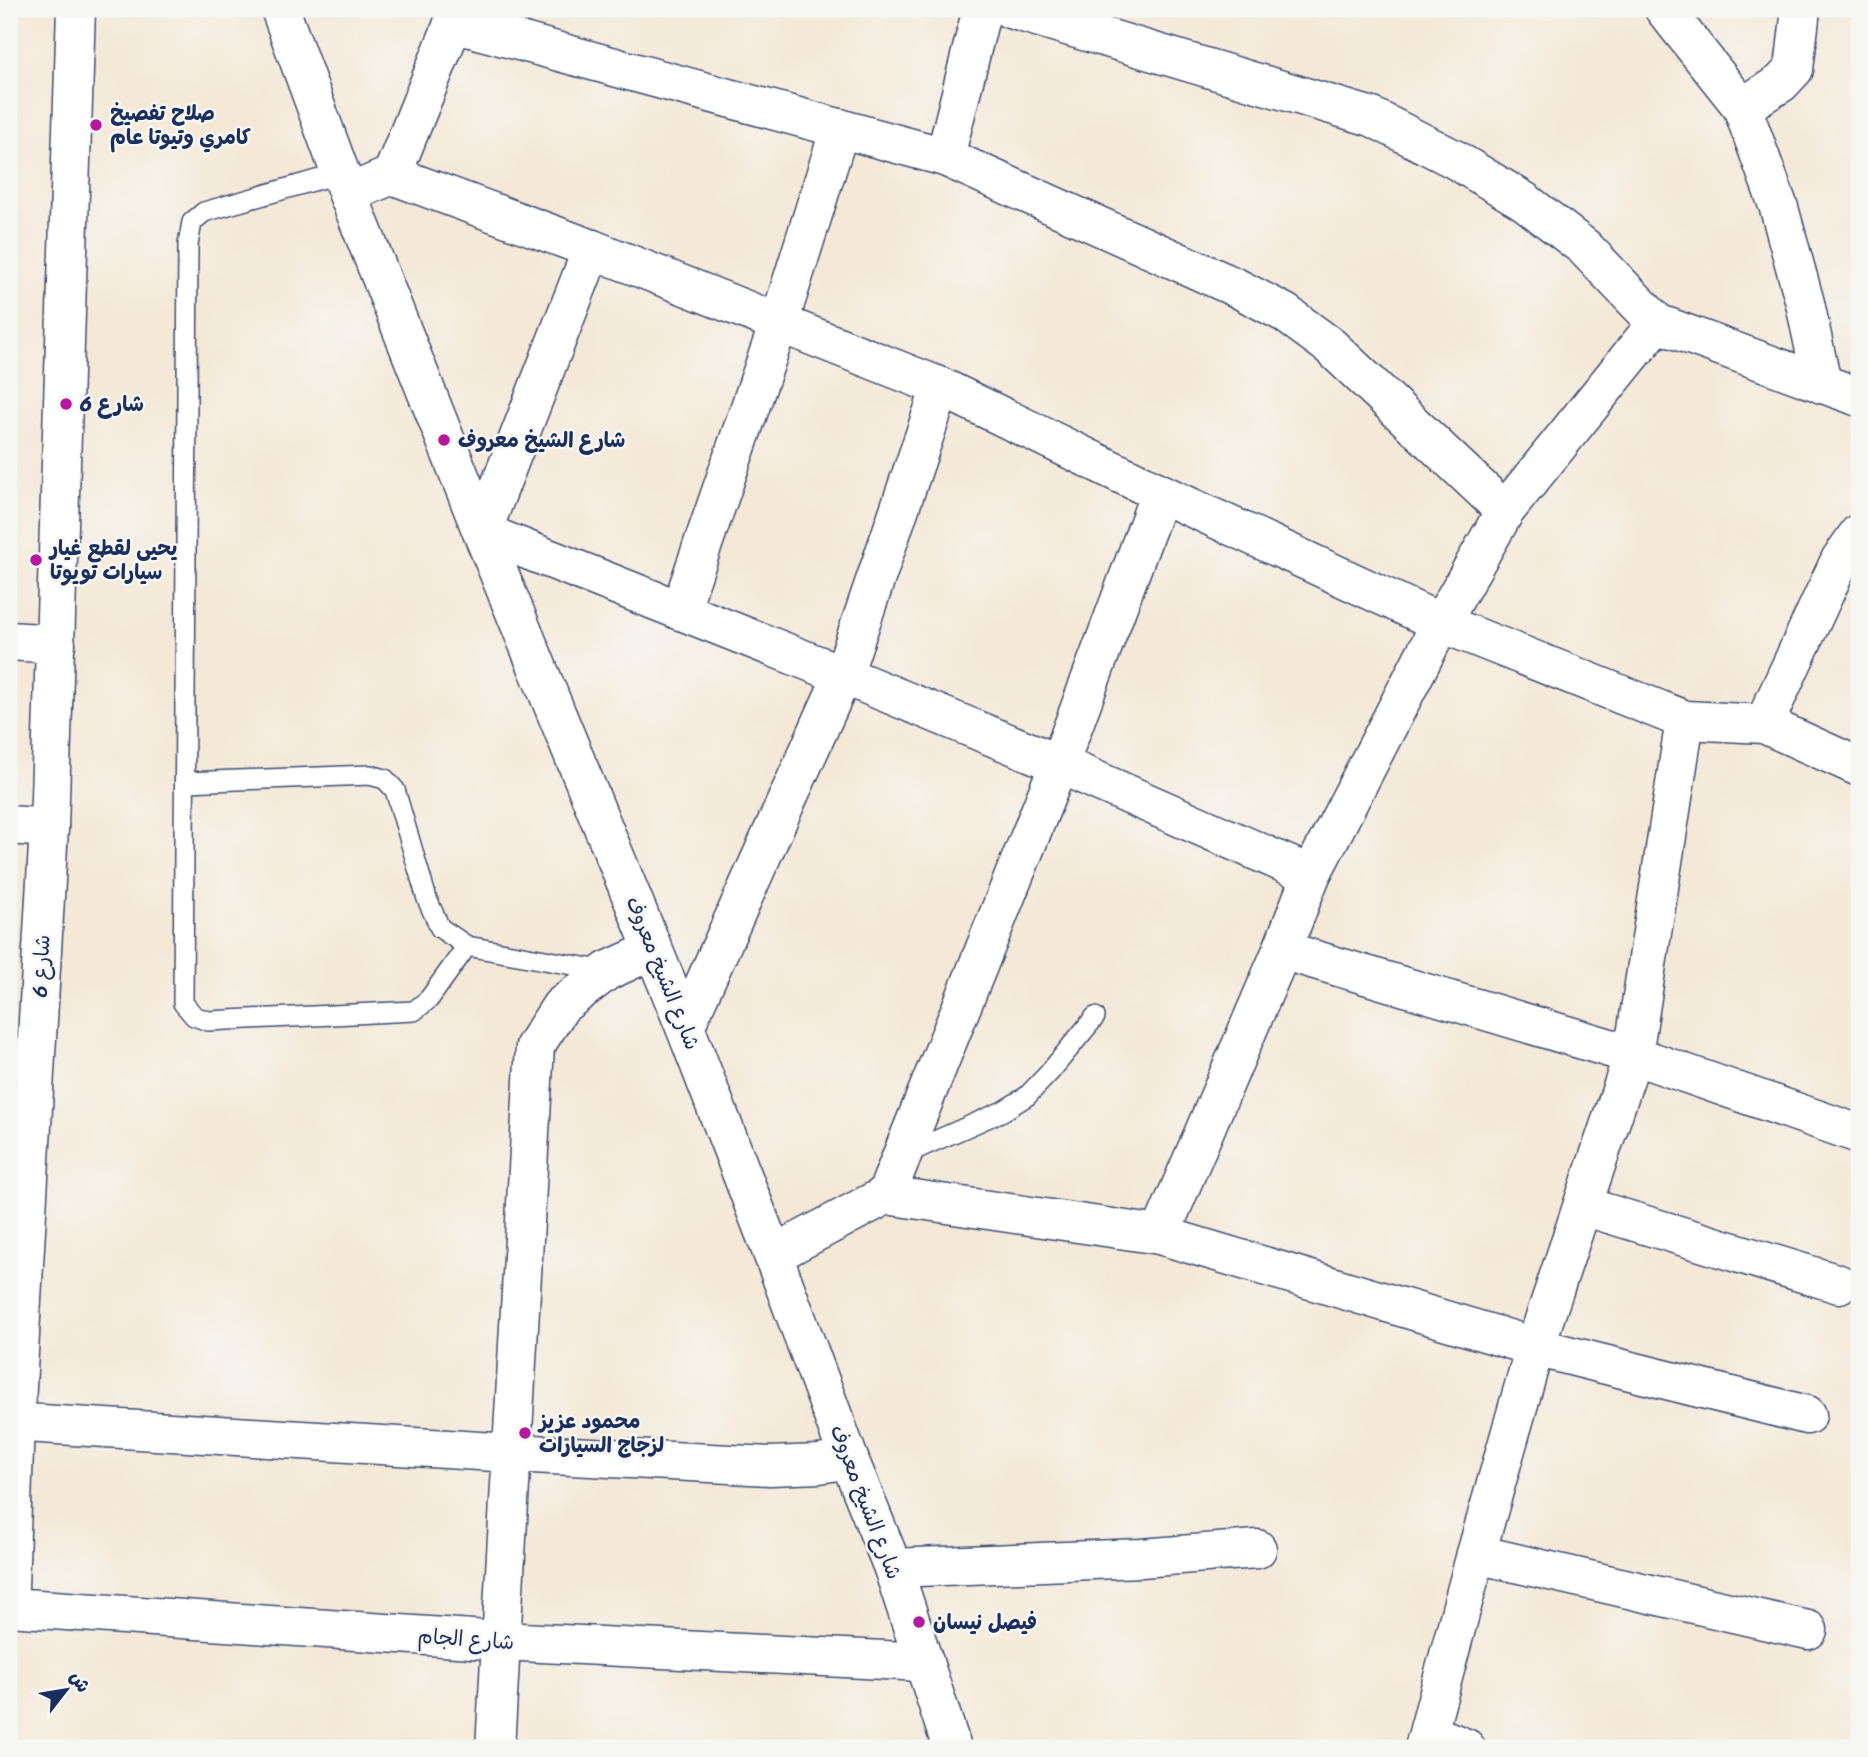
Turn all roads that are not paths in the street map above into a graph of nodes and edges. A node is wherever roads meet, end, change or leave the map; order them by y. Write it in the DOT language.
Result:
graph roads {
  1 [pos="76,9"];
  2 [pos="280,9"];
  3 [pos="982,9"];
  4 [pos="1010,9"];
  5 [pos="1664,9"];
  6 [pos="1801,9"];
  7 [pos="456,16"];
  8 [pos="1742,107"];
  9 [pos="840,128"];
  10 [pos="945,157"];
  11 [pos="392,175"];
  12 [pos="344,183"];
  13 [pos="592,249"];
  14 [pos="779,323"];
  15 [pos="1657,323"];
  16 [pos="1822,384"];
  17 [pos="941,387"];
  18 [pos="1859,397"];
  19 [pos="1160,493"];
  20 [pos="1505,511"];
  21 [pos="482,532"];
  22 [pos="1859,533"];
  23 [pos="680,611"];
  24 [pos="1441,623"];
  25 [pos="9,640"];
  26 [pos="56,644"];
  27 [pos="843,676"];
  28 [pos="1685,720"];
  29 [pos="1765,724"];
  30 [pos="1059,764"];
  31 [pos="1859,766"];
  32 [pos="185,782"];
  33 [pos="9,825"];
  34 [pos="49,828"];
  35 [pos="1311,875"];
  36 [pos="467,946"];
  37 [pos="653,950"];
  38 [pos="1282,950"];
  39 [pos="607,971"];
  40 [pos="1095,1017"];
  41 [pos="685,1027"];
  42 [pos="1633,1055"];
  43 [pos="1859,1134"];
  44 [pos="902,1155"];
  45 [pos="886,1195"];
  46 [pos="1583,1206"];
  47 [pos="1160,1235"];
  48 [pos="773,1255"];
  49 [pos="1839,1284"];
  50 [pos="1535,1347"];
  51 [pos="1807,1415"];
  52 [pos="12,1422"];
  53 [pos="512,1453"];
  54 [pos="849,1459"];
  55 [pos="1257,1549"];
  56 [pos="1476,1554"];
  57 [pos="893,1568"];
  58 [pos="9,1587"];
  59 [pos="9,1607"];
  60 [pos="1808,1630"];
  61 [pos="501,1642"];
  62 [pos="924,1662"];
  63 [pos="1427,1741"];
  64 [pos="495,1748"];
  65 [pos="952,1748"];
  66 [pos="1466,1748"];
  1 -- 26 [label="street, شارع 6"];
  2 -- 12 [label="street, شارع الشيخ معروف"];
  3 -- 10 [label="street"];
  4 -- 15 [label="street"];
  5 -- 8 [label="street"];
  6 -- 8 [label="street"];
  7 -- 9 [label="street"];
  7 -- 11 [label="street"];
  8 -- 16 [label="street"];
  9 -- 10 [label="street"];
  9 -- 14 [label="street"];
  10 -- 20 [label="street"];
  11 -- 12 [label="street"];
  11 -- 13 [label="street"];
  12 -- 21 [label="street, شارع الشيخ معروف"];
  12 -- 32 [label="lane"];
  13 -- 14 [label="street"];
  13 -- 21 [label="street"];
  14 -- 17 [label="street"];
  14 -- 23 [label="street"];
  15 -- 16 [label="street"];
  15 -- 20 [label="street"];
  16 -- 18 [label="street"];
  17 -- 19 [label="street"];
  17 -- 27 [label="street"];
  19 -- 24 [label="street"];
  19 -- 30 [label="street"];
  20 -- 24 [label="street"];
  21 -- 23 [label="street"];
  21 -- 37 [label="street, شارع الشيخ معروف"];
  22 -- 29 [label="street"];
  23 -- 27 [label="street"];
  24 -- 28 [label="street"];
  24 -- 35 [label="street"];
  25 -- 26 [label="street"];
  26 -- 34 [label="street, شارع 6"];
  27 -- 30 [label="street"];
  27 -- 41 [label="street"];
  28 -- 29 [label="street"];
  28 -- 42 [label="street"];
  29 -- 31 [label="street"];
  30 -- 35 [label="street"];
  30 -- 44 [label="street"];
  32 -- 36 [label="lane"];
  32 -- 36 [label="lane"];
  33 -- 34 [label="street"];
  34 -- 52 [label="street, شارع 6"];
  35 -- 38 [label="street"];
  36 -- 39 [label="lane"];
  37 -- 39 [label="street"];
  37 -- 41 [label="street, شارع الشيخ معروف"];
  38 -- 42 [label="street"];
  38 -- 47 [label="street"];
  39 -- 53 [label="street"];
  40 -- 44 [label="lane"];
  41 -- 48 [label="street, شارع الشيخ معروف"];
  42 -- 43 [label="street"];
  42 -- 46 [label="street"];
  44 -- 45 [label="street"];
  45 -- 47 [label="street"];
  45 -- 48 [label="street"];
  46 -- 49 [label="street"];
  46 -- 50 [label="street"];
  47 -- 50 [label="street"];
  48 -- 54 [label="street, شارع الشيخ معروف"];
  50 -- 51 [label="street"];
  50 -- 56 [label="street"];
  52 -- 53 [label="street"];
  52 -- 58 [label="street, شارع 6"];
  53 -- 54 [label="street"];
  53 -- 61 [label="street"];
  54 -- 57 [label="street, شارع الشيخ معروف"];
  55 -- 57 [label="street"];
  56 -- 60 [label="street"];
  56 -- 63 [label="street"];
  57 -- 62 [label="street, شارع الشيخ معروف"];
  59 -- 61 [label="street, شارع الجام"];
  61 -- 62 [label="street, شارع الجام"];
  61 -- 64 [label="street"];
  62 -- 65 [label="street, شارع الشيخ معروف"];
  63 -- 66 [label="street"];
}
